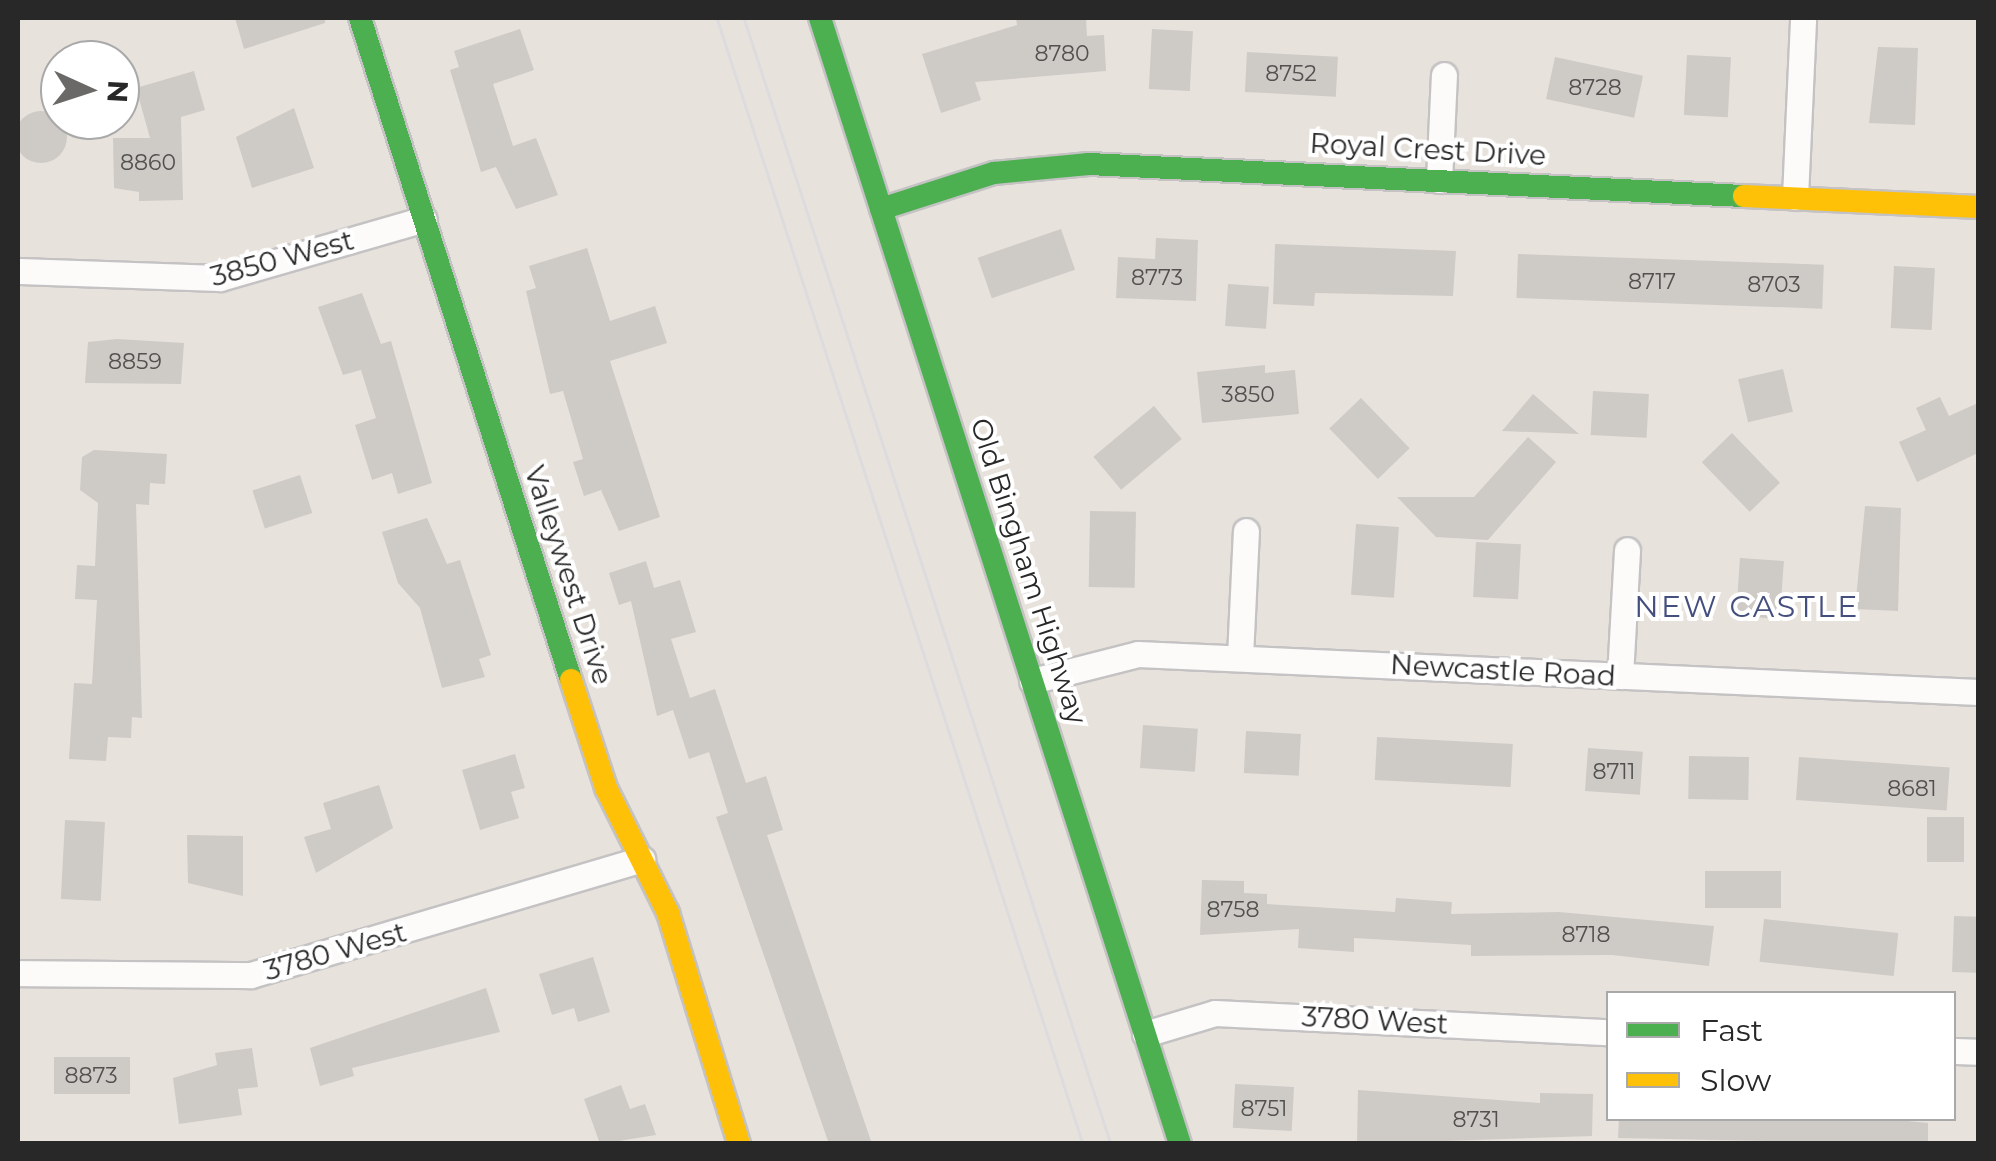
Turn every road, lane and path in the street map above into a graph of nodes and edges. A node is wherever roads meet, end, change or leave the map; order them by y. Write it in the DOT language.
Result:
graph roads {
  1 [pos="360,18"];
  2 [pos="820,18"];
  3 [pos="1803,18"];
  4 [pos="1444,75"];
  5 [pos="1439,180"];
  6 [pos="1795,198"];
  7 [pos="1978,206"];
  8 [pos="882,209"];
  9 [pos="424,219"];
  10 [pos="18,271"];
  11 [pos="1246,530"];
  12 [pos="1627,550"];
  13 [pos="1240,657"];
  14 [pos="1620,676"];
  15 [pos="1032,681"];
  16 [pos="1978,692"];
  17 [pos="642,859"];
  18 [pos="18,973"];
  19 [pos="1606,1032"];
  20 [pos="1145,1034"];
  21 [pos="739,1144"];
  22 [pos="1180,1144"];
  1 -- 9 [label="street, Valleywest Drive"];
  2 -- 8 [label="street, Old Bingham Highway"];
  3 -- 6 [label="street"];
  4 -- 5 [label="street"];
  5 -- 6 [label="street, Royal Crest Drive"];
  5 -- 8 [label="street, Royal Crest Drive"];
  6 -- 7 [label="street, Royal Crest Drive"];
  8 -- 15 [label="street, Old Bingham Highway"];
  9 -- 10 [label="street, 3850 West"];
  9 -- 17 [label="street, Valleywest Drive"];
  11 -- 13 [label="street"];
  12 -- 14 [label="street"];
  13 -- 14 [label="street, Newcastle Road"];
  13 -- 15 [label="street, Newcastle Road"];
  14 -- 16 [label="street, Newcastle Road"];
  15 -- 20 [label="street, Old Bingham Highway"];
  17 -- 18 [label="street, 3780 West"];
  17 -- 21 [label="street, Valleywest Drive"];
  19 -- 20 [label="street, 3780 West"];
  20 -- 22 [label="street, Old Bingham Highway"];
}
